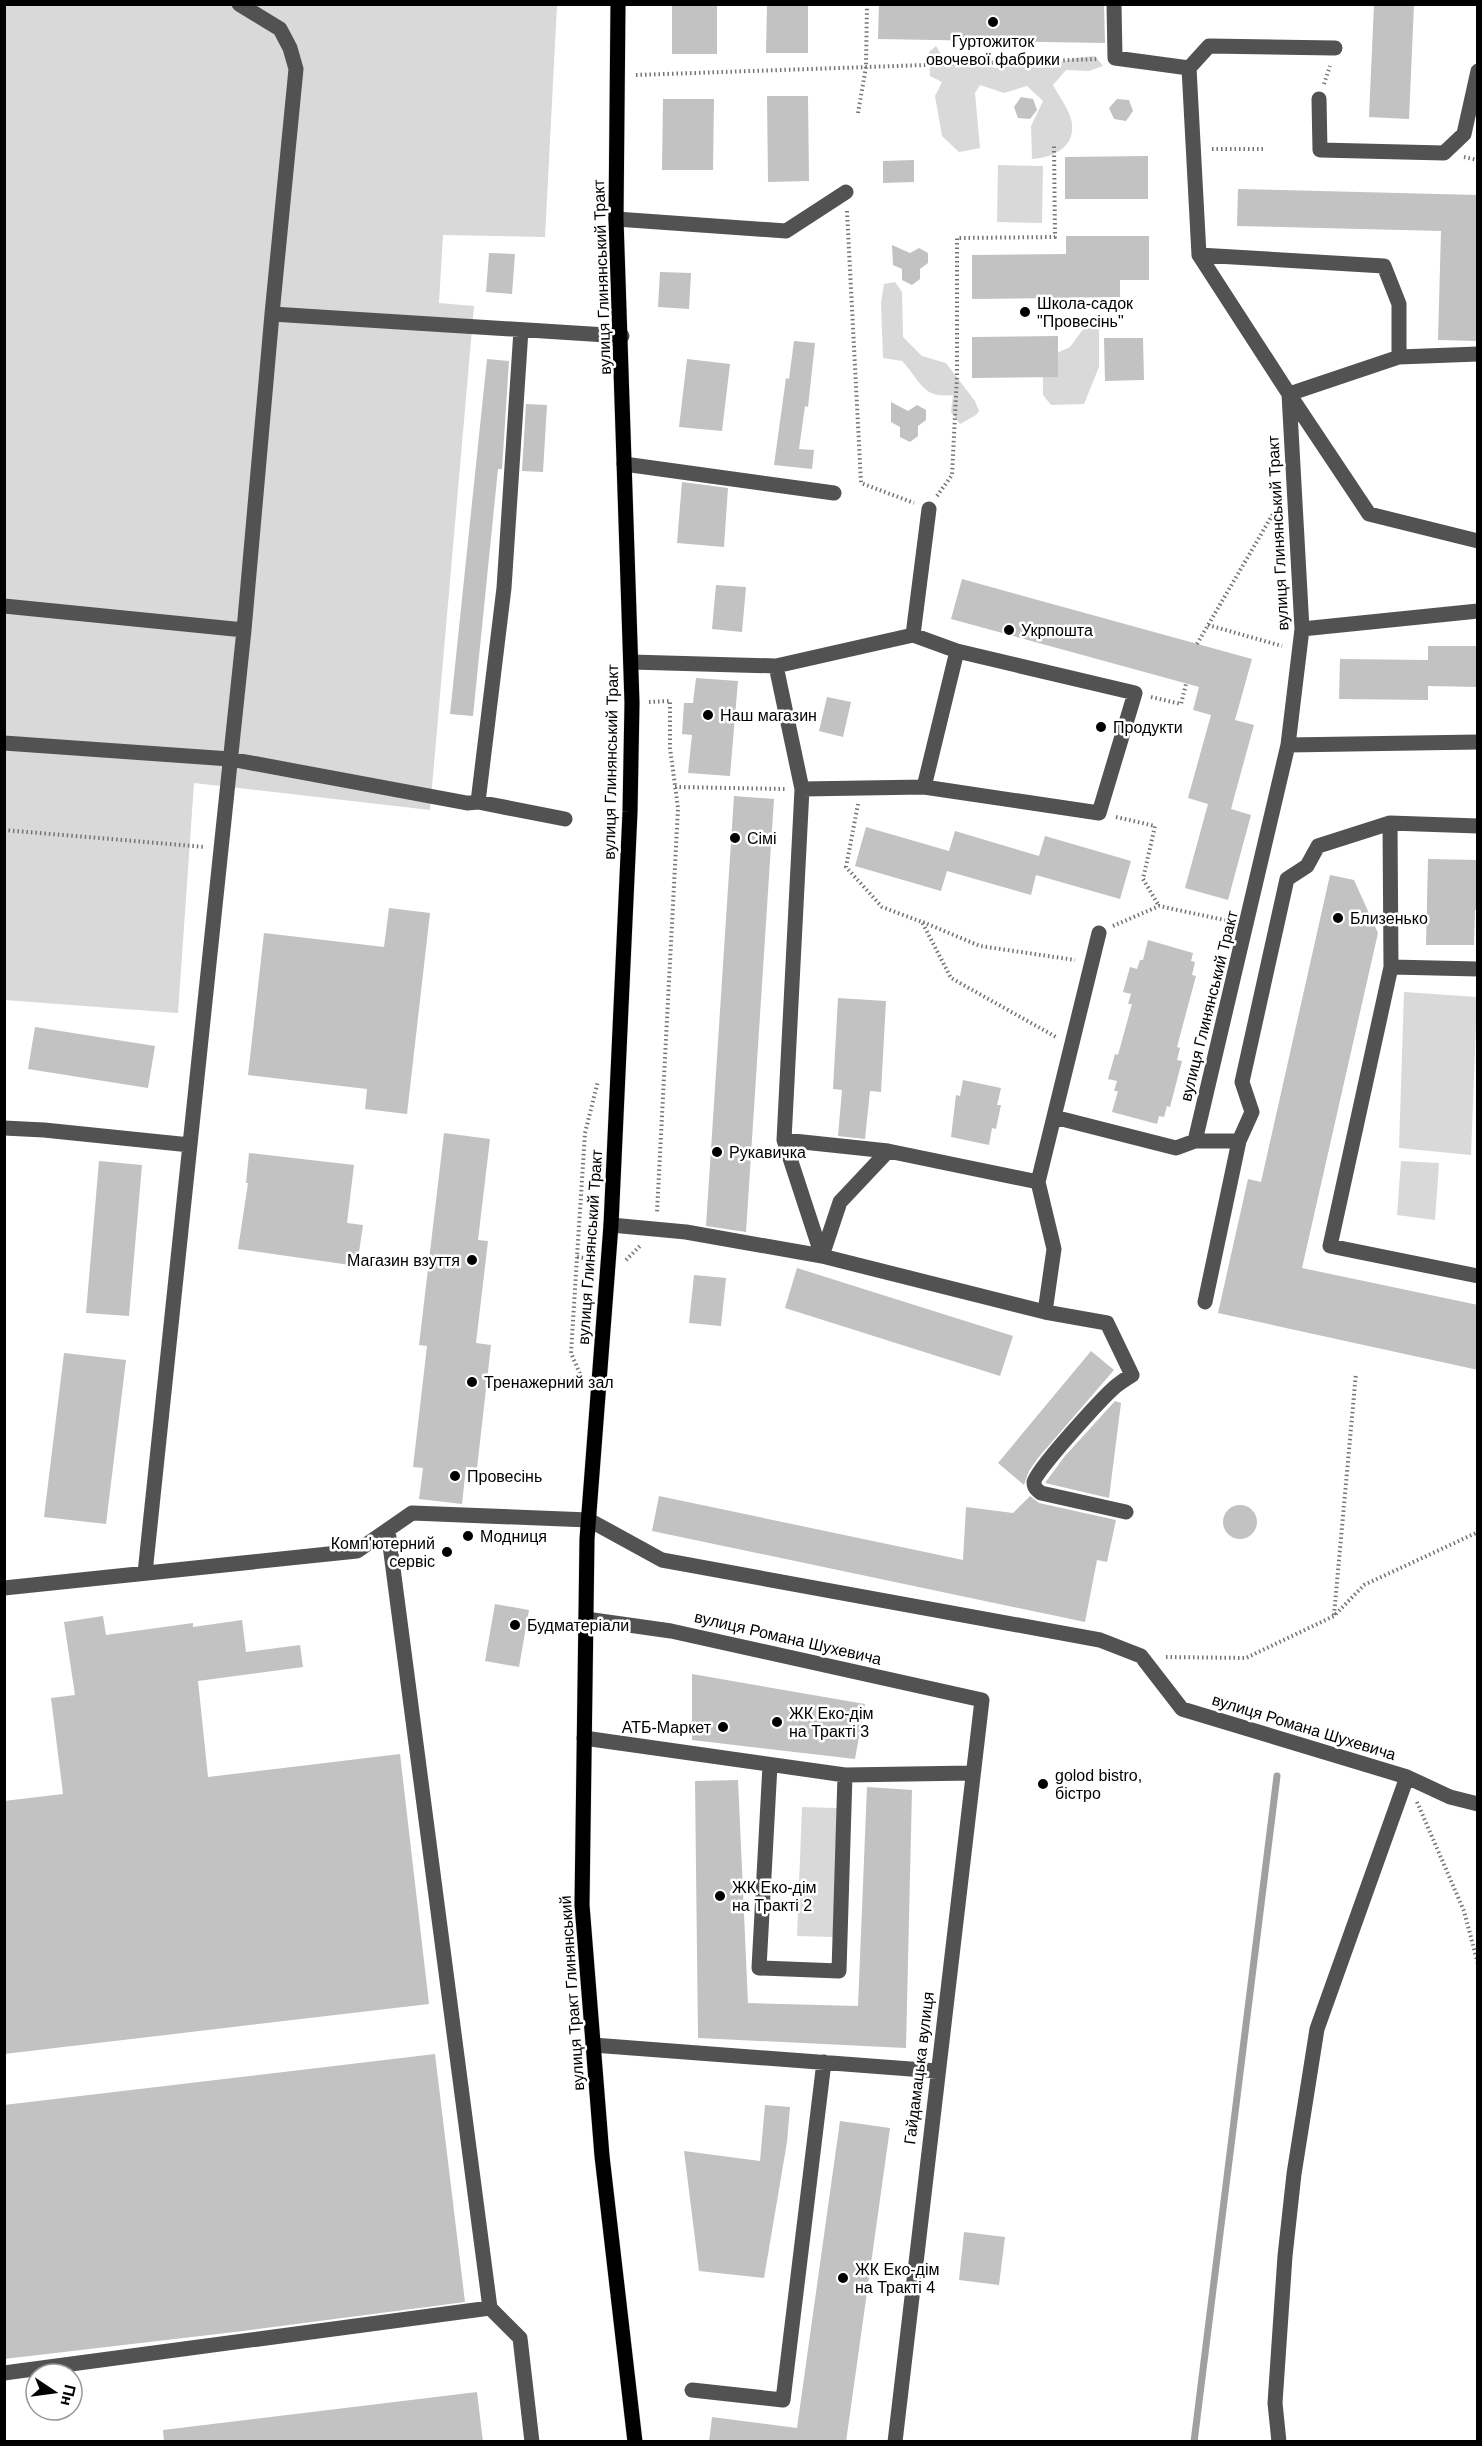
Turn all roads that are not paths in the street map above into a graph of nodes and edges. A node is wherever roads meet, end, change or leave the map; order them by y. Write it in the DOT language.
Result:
graph roads {
  1 [pos="239,4"];
  2 [pos="618,4"];
  3 [pos="1114,4"];
  4 [pos="1335,48"];
  5 [pos="1189,68"];
  6 [pos="1478,71"];
  7 [pos="1319,99"];
  8 [pos="846,192"];
  9 [pos="616,219"];
  10 [pos="1198,255"];
  11 [pos="272,314"];
  12 [pos="521,330"];
  13 [pos="622,336"];
  14 [pos="1478,354"];
  15 [pos="1399,357"];
  16 [pos="1289,394"];
  17 [pos="624,464"];
  18 [pos="834,493"];
  19 [pos="928,509"];
  20 [pos="1478,541"];
  21 [pos="4,606"];
  22 [pos="1478,611"];
  23 [pos="1302,629"];
  24 [pos="243,630"];
  25 [pos="913,635"];
  26 [pos="957,651"];
  27 [pos="631,662"];
  28 [pos="776,666"];
  29 [pos="1478,742"];
  30 [pos="4,743"];
  31 [pos="1288,745"];
  32 [pos="230,759"];
  33 [pos="924,787"];
  34 [pos="802,789"];
  35 [pos="478,802"];
  36 [pos="565,819"];
  37 [pos="1390,823"];
  38 [pos="1478,826"];
  39 [pos="1099,933"];
  40 [pos="1391,966"];
  41 [pos="1478,969"];
  42 [pos="1054,1117"];
  43 [pos="4,1128"];
  44 [pos="784,1140"];
  45 [pos="1195,1141"];
  46 [pos="1239,1141"];
  47 [pos="190,1145"];
  48 [pos="888,1152"];
  49 [pos="1038,1182"];
  50 [pos="611,1225"];
  51 [pos="822,1256"];
  52 [pos="1478,1276"];
  53 [pos="1205,1302"];
  54 [pos="1045,1312"];
  55 [pos="1126,1512"];
  56 [pos="589,1520"];
  57 [pos="388,1530"];
  58 [pos="587,1539"];
  59 [pos="145,1573"];
  60 [pos="4,1588"];
  61 [pos="586,1618"];
  62 [pos="981,1700"];
  63 [pos="584,1738"];
  64 [pos="770,1765"];
  65 [pos="973,1773"];
  66 [pos="844,1775"];
  67 [pos="1407,1777"];
  68 [pos="1478,1804"];
  69 [pos="593,2045"];
  70 [pos="824,2062"];
  71 [pos="937,2071"];
  72 [pos="490,2308"];
  73 [pos="4,2373"];
  74 [pos="692,2390"];
  75 [pos="532,2442"];
  76 [pos="635,2442"];
  77 [pos="894,2442"];
  78 [pos="1279,2442"];
  1 -- 11 [label="street"];
  2 -- 9 [label="main road, вулиця Глинянський Тракт"];
  3 -- 5 [label="street"];
  4 -- 5 [label="street"];
  5 -- 10 [label="street"];
  6 -- 7 [label="street"];
  8 -- 9 [label="street"];
  9 -- 13 [label="main road, вулиця Глинянський Тракт"];
  10 -- 15 [label="street"];
  10 -- 16 [label="street, вулиця Глинянський Тракт"];
  11 -- 12 [label="street"];
  11 -- 24 [label="street"];
  12 -- 13 [label="street"];
  12 -- 35 [label="street"];
  13 -- 17 [label="main road, вулиця Глинянський Тракт"];
  14 -- 15 [label="street"];
  15 -- 16 [label="street"];
  16 -- 20 [label="street"];
  16 -- 23 [label="street, вулиця Глинянський Тракт"];
  17 -- 18 [label="street"];
  17 -- 27 [label="main road, вулиця Глинянський Тракт"];
  19 -- 25 [label="street"];
  21 -- 24 [label="street"];
  22 -- 23 [label="street"];
  23 -- 31 [label="street, вулиця Глинянський Тракт"];
  24 -- 32 [label="street"];
  25 -- 26 [label="street"];
  25 -- 28 [label="street"];
  26 -- 33 [label="street"];
  26 -- 33 [label="street"];
  27 -- 28 [label="street"];
  27 -- 50 [label="main road, вулиця Глинянський Тракт"];
  28 -- 34 [label="street"];
  29 -- 31 [label="street"];
  30 -- 32 [label="street"];
  31 -- 45 [label="street, вулиця Глинянський Тракт"];
  32 -- 35 [label="street"];
  32 -- 47 [label="street"];
  33 -- 34 [label="street"];
  34 -- 44 [label="street"];
  35 -- 36 [label="street"];
  37 -- 38 [label="street"];
  37 -- 40 [label="street"];
  37 -- 46 [label="street"];
  39 -- 42 [label="street"];
  40 -- 41 [label="street"];
  40 -- 52 [label="street"];
  42 -- 45 [label="street"];
  42 -- 49 [label="street"];
  43 -- 47 [label="street"];
  44 -- 48 [label="street"];
  44 -- 51 [label="street"];
  45 -- 46 [label="street"];
  46 -- 53 [label="street"];
  47 -- 59 [label="street"];
  48 -- 49 [label="street"];
  48 -- 51 [label="street"];
  49 -- 54 [label="street"];
  50 -- 51 [label="street"];
  50 -- 56 [label="main road, вулиця Глинянський Тракт"];
  51 -- 54 [label="street"];
  54 -- 55 [label="street"];
  56 -- 57 [label="street"];
  56 -- 58 [label="main road, вулиця Глинянський Тракт"];
  56 -- 67 [label="street, вулиця Романа Шухевича"];
  57 -- 59 [label="street"];
  57 -- 72 [label="street"];
  58 -- 61 [label="main road, вулиця Тракт Глинянський"];
  59 -- 60 [label="street"];
  61 -- 62 [label="street, вулиця Романа Шухевича"];
  61 -- 63 [label="main road, вулиця Тракт Глинянський"];
  62 -- 65 [label="street, Гайдамацька вулиця"];
  63 -- 64 [label="street"];
  63 -- 69 [label="main road, вулиця Тракт Глинянський"];
  64 -- 66 [label="street"];
  64 -- 66 [label="street"];
  65 -- 66 [label="street"];
  65 -- 71 [label="street, Гайдамацька вулиця"];
  67 -- 68 [label="street, вулиця Романа Шухевича"];
  67 -- 78 [label="street"];
  69 -- 70 [label="street"];
  69 -- 76 [label="main road, вулиця Тракт Глинянський"];
  70 -- 71 [label="street"];
  70 -- 74 [label="street"];
  71 -- 77 [label="street, Гайдамацька вулиця"];
  72 -- 73 [label="street"];
  72 -- 75 [label="street"];
}
